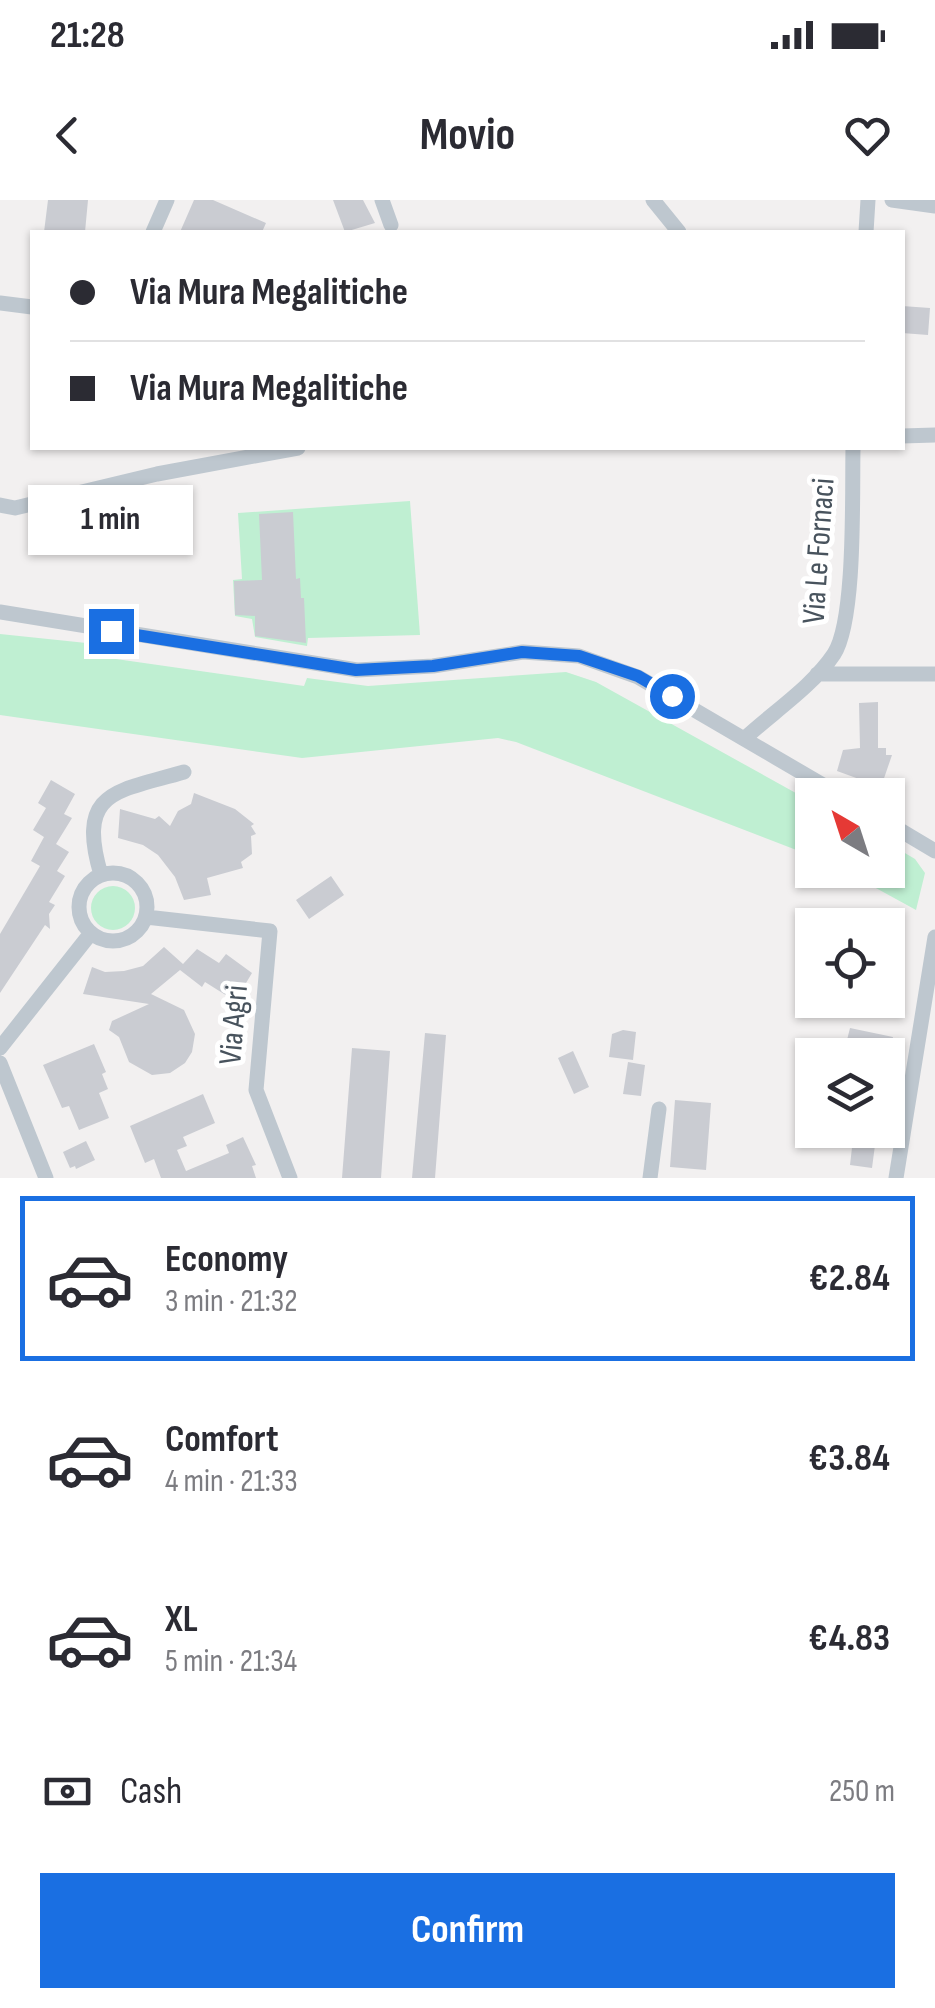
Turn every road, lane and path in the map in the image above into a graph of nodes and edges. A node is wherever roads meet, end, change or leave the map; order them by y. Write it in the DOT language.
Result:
graph roads {
  1 [pos="166,200"];
  2 [pos="382,200"];
  3 [pos="653,200"];
  4 [pos="860,200"];
  5 [pos="868,200"];
  6 [pos="892,200"];
  7 [pos="935,206"];
  8 [pos="391,224"];
  9 [pos="155,230"];
  10 [pos="677,230"];
  11 [pos="866,230"];
  12 [pos="0,302"];
  13 [pos="30,308"];
  14 [pos="905,436"];
  15 [pos="935,436"];
  16 [pos="287,450"];
  17 [pos="853,450"];
  18 [pos="0,505"];
  19 [pos="0,612"];
  20 [pos="817,674"];
  21 [pos="935,674"];
  22 [pos="744,738"];
  23 [pos="184,772"];
  24 [pos="811,778"];
  25 [pos="905,833"];
  26 [pos="935,852"];
  27 [pos="101,875"];
  28 [pos="146,917"];
  29 [pos="91,933"];
  30 [pos="935,936"];
  31 [pos="0,1048"];
  32 [pos="0,1062"];
  33 [pos="659,1109"];
  34 [pos="46,1178"];
  35 [pos="290,1178"];
  36 [pos="650,1178"];
  37 [pos="896,1178"];
  1 -- 9 [label="street"];
  2 -- 8 [label="street"];
  3 -- 10 [label="street"];
  4 -- 5 [label="street"];
  5 -- 11 [label="street"];
  6 -- 7 [label="street"];
  12 -- 13 [label="street"];
  14 -- 15 [label="street"];
  16 -- 18 [label="street"];
  17 -- 20 [label="street, Via Le Fornaci"];
  19 -- 22 [label="street"];
  20 -- 21 [label="street"];
  20 -- 22 [label="street, Via Le Fornaci"];
  22 -- 24 [label="street"];
  23 -- 27 [label="street"];
  25 -- 26 [label="street"];
  27 -- 28 [label="street"];
  27 -- 29 [label="street"];
  28 -- 29 [label="street"];
  28 -- 35 [label="street, Via Agri"];
  29 -- 31 [label="street"];
  30 -- 37 [label="street"];
  32 -- 34 [label="street"];
  33 -- 36 [label="street"];
}
